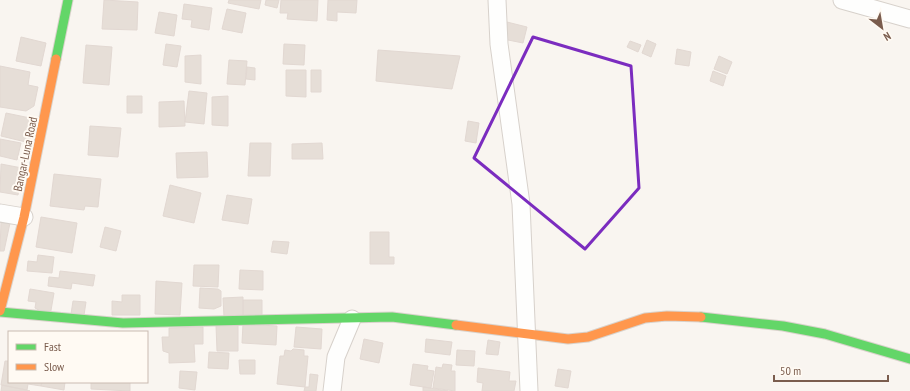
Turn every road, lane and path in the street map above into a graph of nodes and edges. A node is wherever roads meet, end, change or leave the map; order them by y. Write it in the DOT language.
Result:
graph roads {
  1 [pos="68,0"];
  2 [pos="497,0"];
  3 [pos="842,0"];
  4 [pos="910,19"];
  5 [pos="0,213"];
  6 [pos="24,217"];
  7 [pos="0,312"];
  8 [pos="352,319"];
  9 [pos="526,334"];
  10 [pos="910,359"];
  11 [pos="332,391"];
  12 [pos="529,391"];
  1 -- 6 [label="street, Bangar-Luna Road"];
  2 -- 9 [label="street"];
  3 -- 4 [label="street"];
  5 -- 6 [label="street"];
  6 -- 7 [label="street, Bangar-Luna Road"];
  7 -- 8 [label="street"];
  8 -- 9 [label="street"];
  8 -- 11 [label="street"];
  9 -- 10 [label="street"];
  9 -- 12 [label="street"];
}
